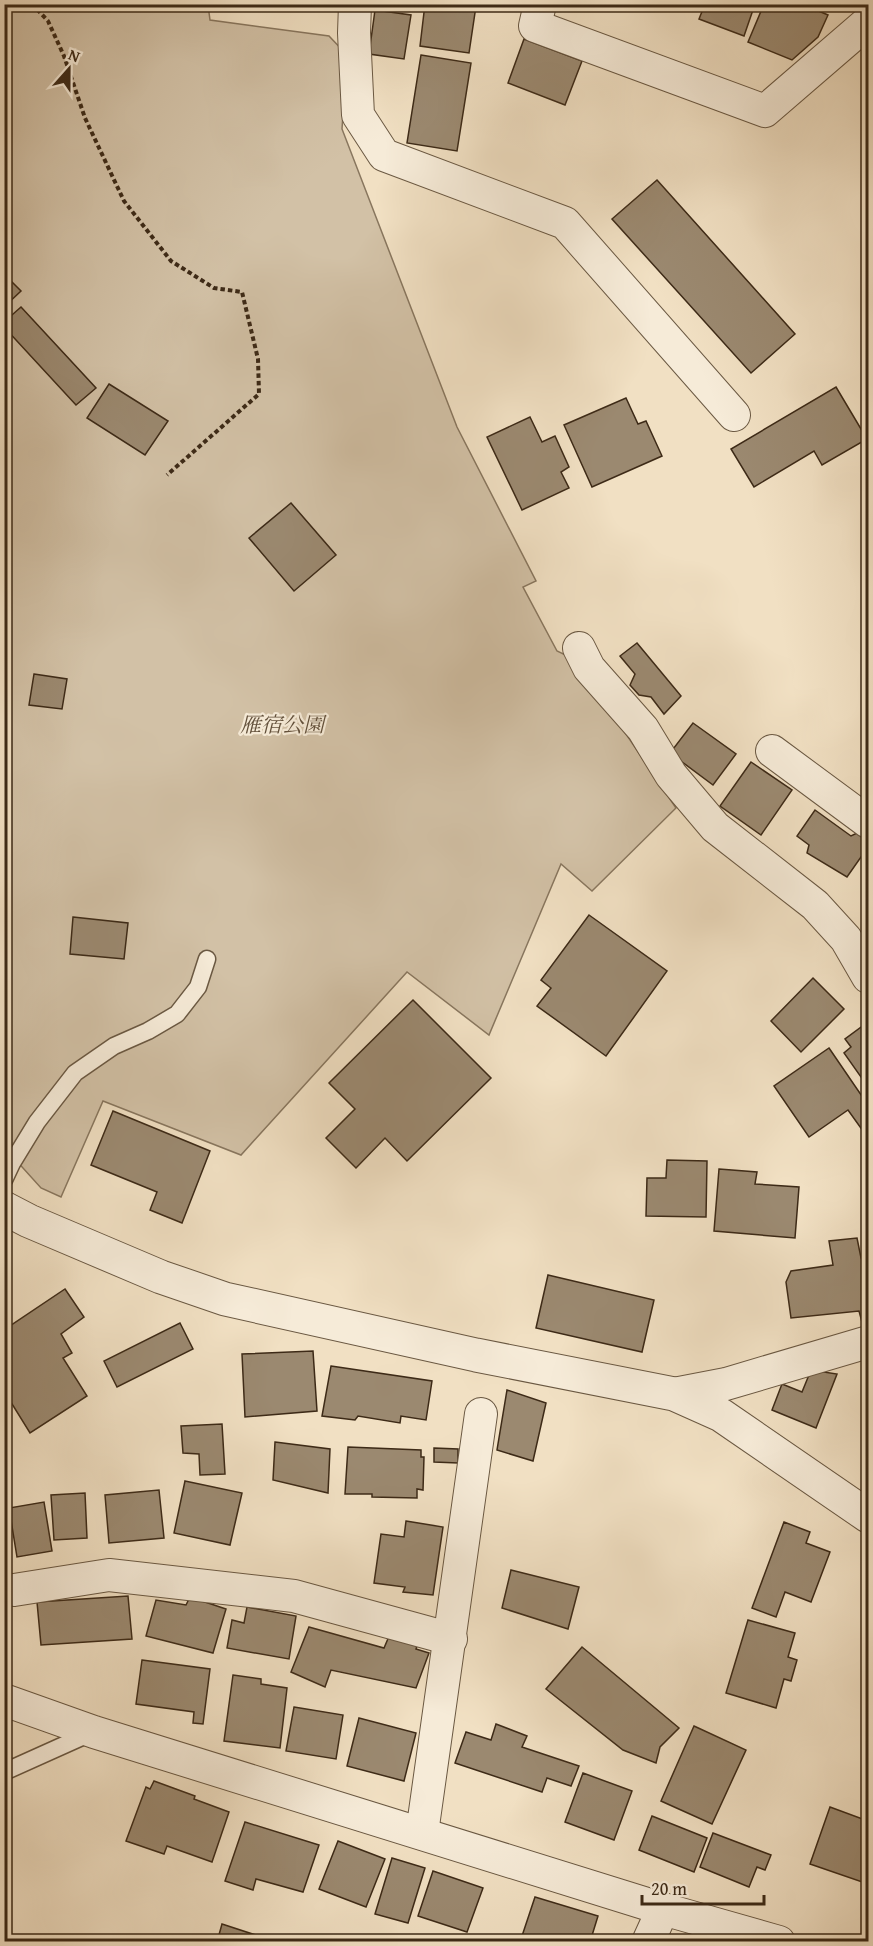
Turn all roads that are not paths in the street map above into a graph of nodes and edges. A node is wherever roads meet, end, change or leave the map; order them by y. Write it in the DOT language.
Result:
graph roads {
  1 [pos="355,4"];
  2 [pos="540,4"];
  3 [pos="868,22"];
  4 [pos="734,415"];
  5 [pos="579,648"];
  6 [pos="771,751"];
  7 [pos="868,822"];
  8 [pos="207,959"];
  9 [pos="868,977"];
  10 [pos="4,1180"];
  11 [pos="4,1208"];
  12 [pos="868,1342"];
  13 [pos="674,1394"];
  14 [pos="481,1414"];
  15 [pos="868,1516"];
  16 [pos="14,1590"];
  17 [pos="451,1639"];
  18 [pos="4,1700"];
  19 [pos="94,1732"];
  20 [pos="4,1772"];
  21 [pos="422,1833"];
  22 [pos="663,1909"];
  23 [pos="648,1941"];
  24 [pos="779,1941"];
  1 -- 4 [label="street"];
  2 -- 3 [label="street"];
  5 -- 9 [label="street"];
  6 -- 7 [label="street"];
  8 -- 10 [label="lane"];
  11 -- 13 [label="street"];
  12 -- 13 [label="street"];
  13 -- 15 [label="street"];
  14 -- 17 [label="street"];
  16 -- 17 [label="street"];
  17 -- 21 [label="street"];
  18 -- 19 [label="street"];
  19 -- 20 [label="lane"];
  19 -- 21 [label="street"];
  21 -- 22 [label="street"];
  22 -- 23 [label="street"];
  22 -- 24 [label="street"];
}
